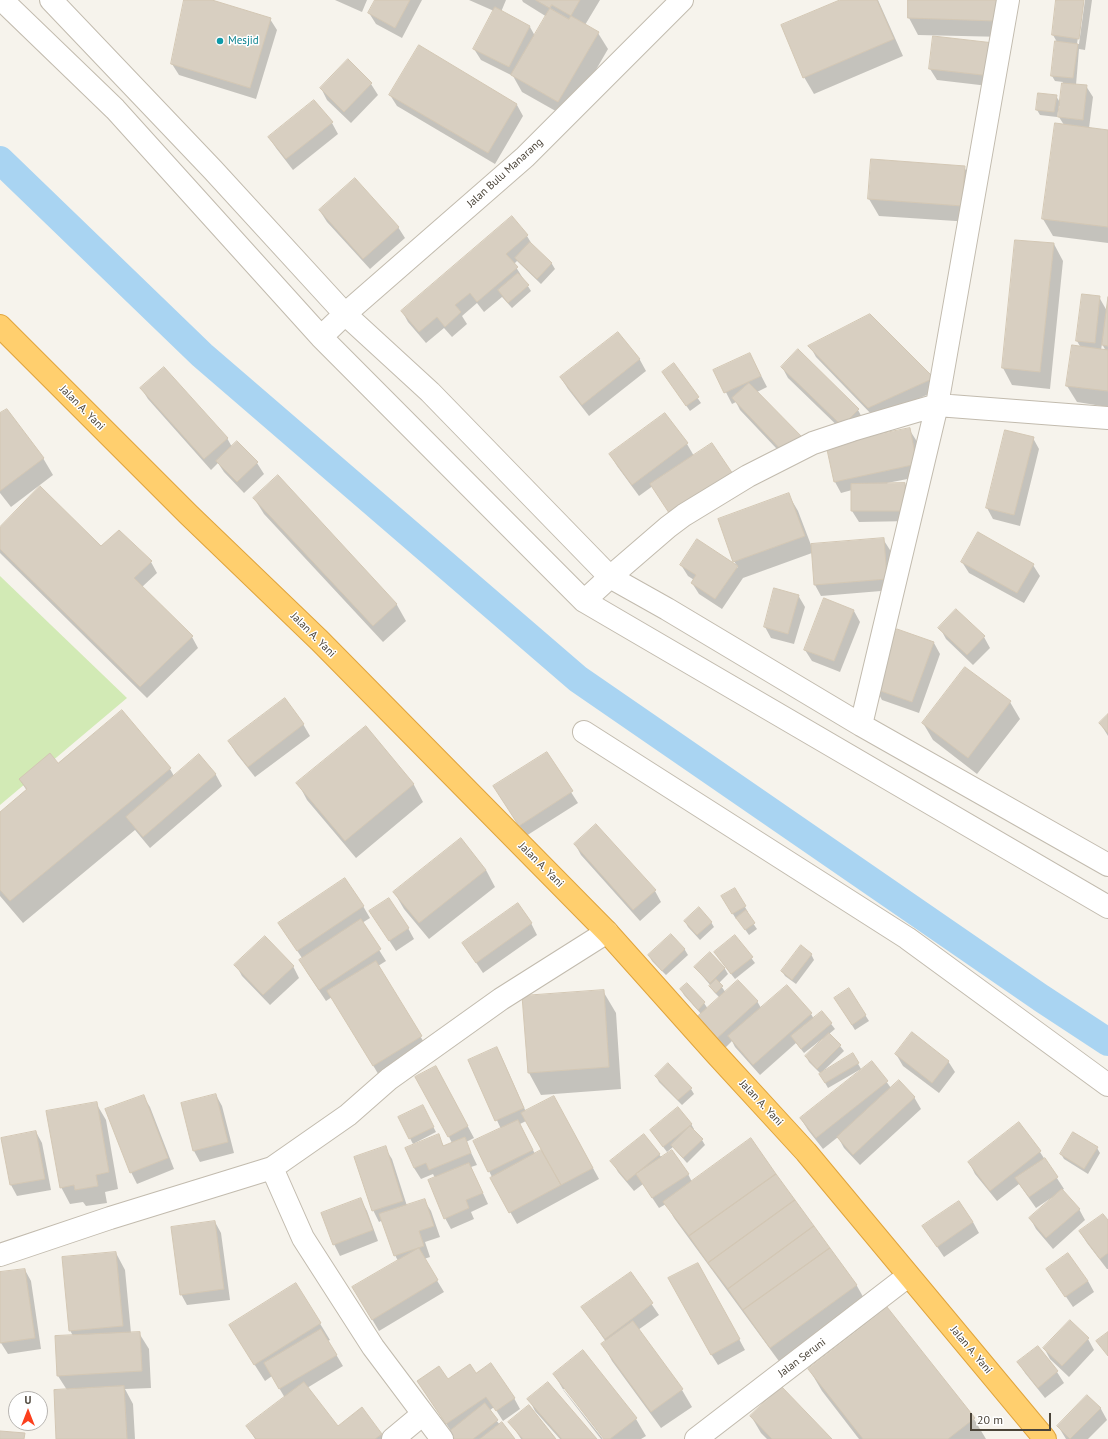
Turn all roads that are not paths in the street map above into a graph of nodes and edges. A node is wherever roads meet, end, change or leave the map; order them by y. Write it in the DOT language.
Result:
graph roads {
  1 [pos="2,0"];
  2 [pos="51,0"];
  3 [pos="682,0"];
  4 [pos="1008,0"];
  5 [pos="213,170"];
  6 [pos="189,192"];
  7 [pos="345,314"];
  8 [pos="0,326"];
  9 [pos="321,337"];
  10 [pos="937,405"];
  11 [pos="1108,418"];
  12 [pos="610,577"];
  13 [pos="584,601"];
  14 [pos="861,725"];
  15 [pos="584,732"];
  16 [pos="1108,865"];
  17 [pos="1108,907"];
  18 [pos="607,932"];
  19 [pos="1108,1085"];
  20 [pos="272,1168"];
  21 [pos="0,1255"];
  22 [pos="908,1276"];
  23 [pos="423,1414"];
  24 [pos="393,1439"];
  25 [pos="442,1439"];
  26 [pos="696,1439"];
  27 [pos="1045,1439"];
  1 -- 6 [label="street"];
  2 -- 5 [label="street"];
  3 -- 7 [label="street, Jalan Bulu Manarang"];
  4 -- 10 [label="street"];
  5 -- 6 [label="street"];
  5 -- 7 [label="street"];
  6 -- 9 [label="street"];
  7 -- 9 [label="street, Jalan Bulu Manarang"];
  7 -- 12 [label="street"];
  8 -- 18 [label="highway, Jalan A. Yani"];
  9 -- 13 [label="street"];
  10 -- 11 [label="street"];
  10 -- 12 [label="street"];
  10 -- 14 [label="street"];
  12 -- 13 [label="street"];
  12 -- 14 [label="street"];
  13 -- 17 [label="street"];
  14 -- 16 [label="street"];
  15 -- 19 [label="street"];
  18 -- 20 [label="street"];
  18 -- 22 [label="highway, Jalan A. Yani"];
  20 -- 21 [label="street"];
  20 -- 23 [label="street"];
  22 -- 26 [label="street, Jalan Seruni"];
  22 -- 27 [label="highway, Jalan A. Yani"];
  23 -- 24 [label="street"];
  23 -- 25 [label="street"];
}
